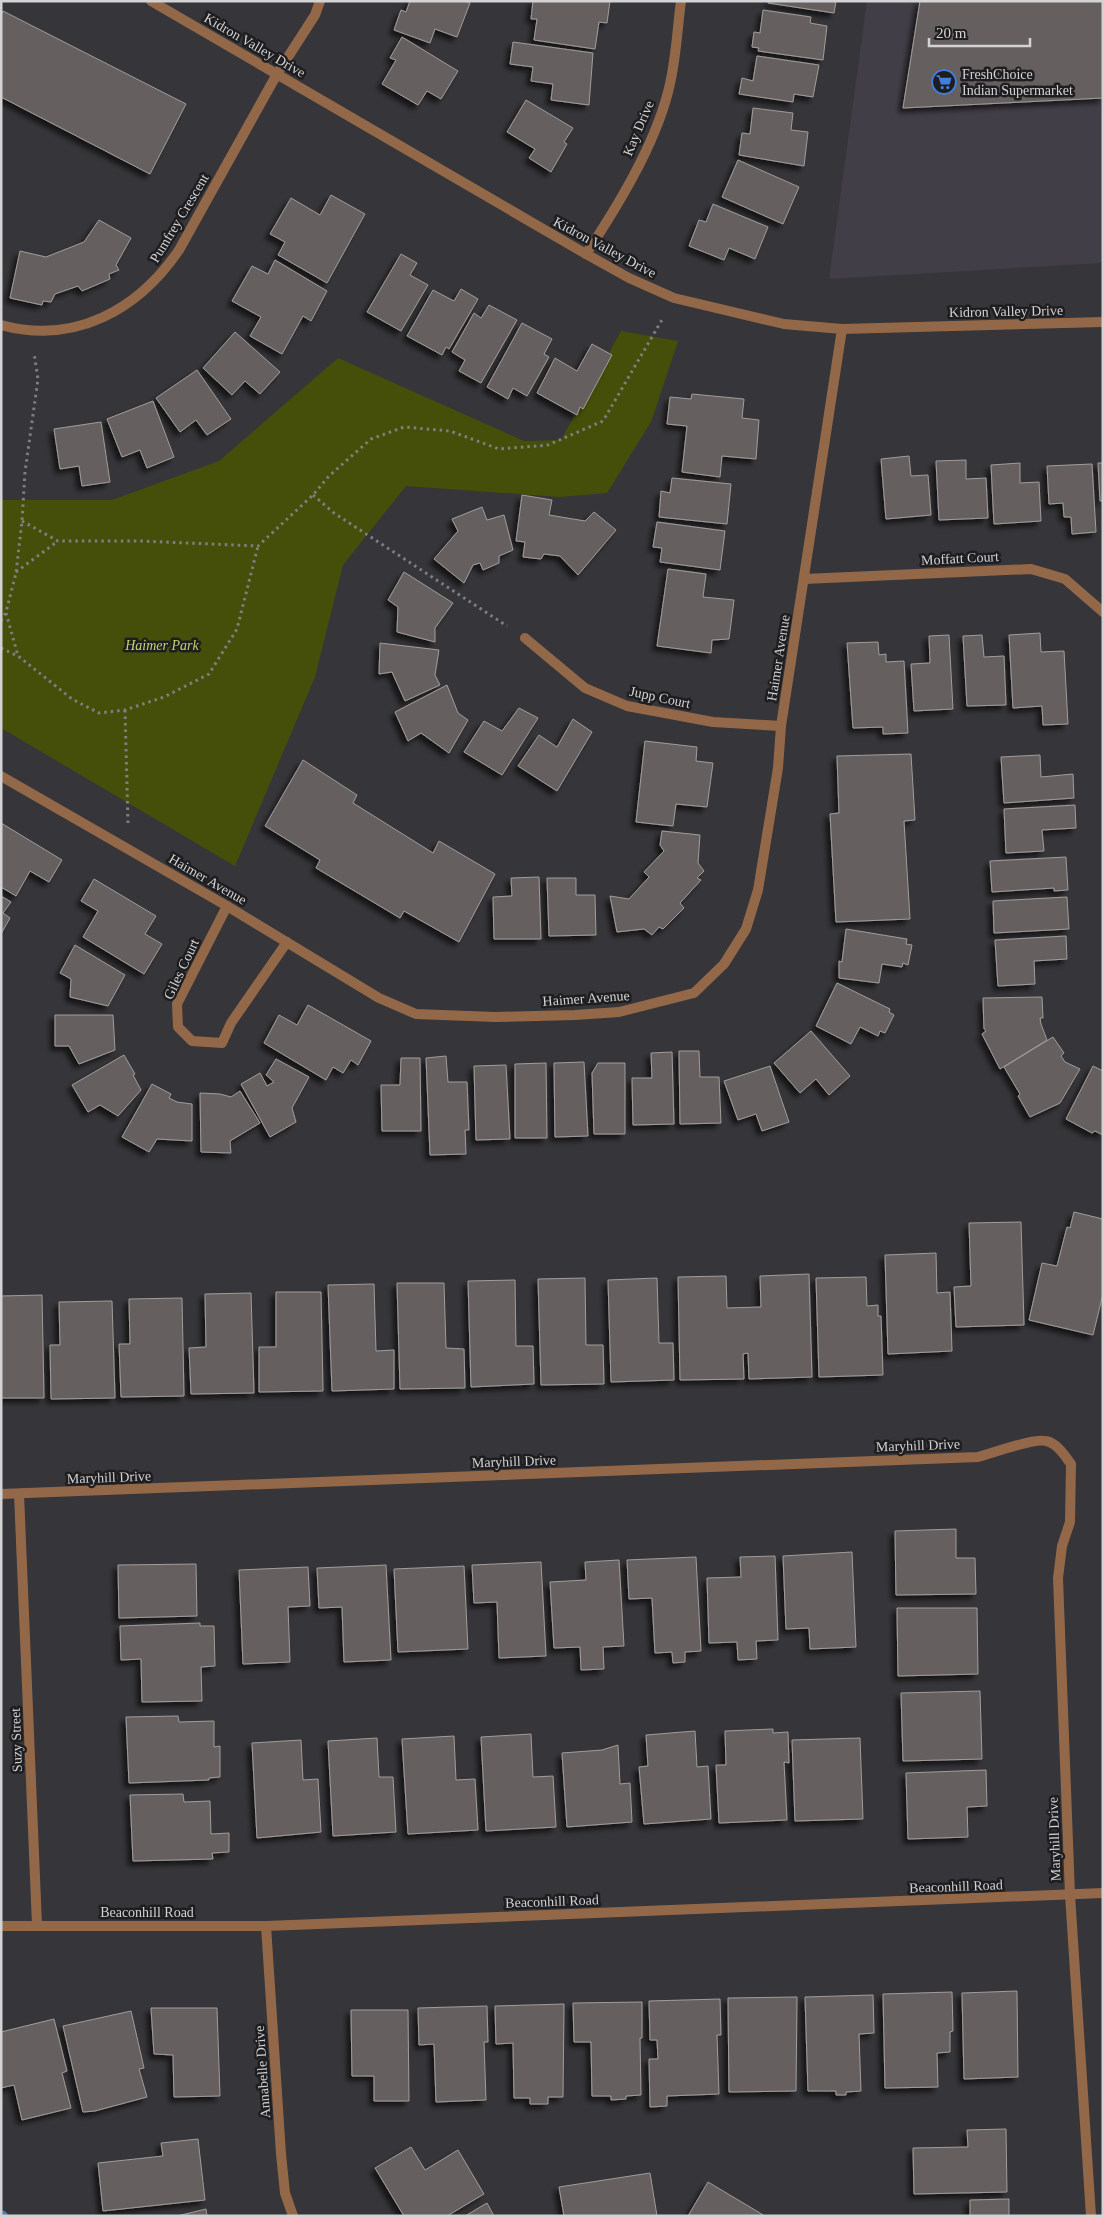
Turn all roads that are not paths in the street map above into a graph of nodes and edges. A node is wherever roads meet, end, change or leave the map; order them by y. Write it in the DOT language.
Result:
graph roads {
  1 [pos="151,1"];
  2 [pos="320,1"];
  3 [pos="681,1"];
  4 [pos="277,74"];
  5 [pos="586,254"];
  6 [pos="1103,322"];
  7 [pos="1,325"];
  8 [pos="842,329"];
  9 [pos="804,579"];
  10 [pos="1103,612"];
  11 [pos="525,638"];
  12 [pos="780,726"];
  13 [pos="1,776"];
  14 [pos="226,906"];
  15 [pos="286,942"];
  16 [pos="1,1494"];
  17 [pos="19,1494"];
  18 [pos="1103,1893"];
  19 [pos="1070,1895"];
  20 [pos="37,1925"];
  21 [pos="1,1926"];
  22 [pos="266,1926"];
  23 [pos="293,2216"];
  24 [pos="1091,2216"];
  1 -- 4 [label="street, Kidron Valley Drive"];
  2 -- 4 [label="street, Pumfrey Crescent"];
  3 -- 5 [label="street, Kay Drive"];
  4 -- 5 [label="street, Kidron Valley Drive"];
  4 -- 7 [label="street, Pumfrey Crescent"];
  5 -- 8 [label="street, Kidron Valley Drive"];
  6 -- 8 [label="street, Kidron Valley Drive"];
  8 -- 9 [label="street, Haimer Avenue"];
  9 -- 10 [label="street, Moffatt Court"];
  9 -- 12 [label="street, Haimer Avenue"];
  11 -- 12 [label="street, Jupp Court"];
  12 -- 15 [label="street, Haimer Avenue"];
  13 -- 14 [label="street, Haimer Avenue"];
  14 -- 15 [label="street, Haimer Avenue"];
  14 -- 15 [label="street, Giles Court"];
  16 -- 17 [label="street, Maryhill Drive"];
  17 -- 19 [label="street, Maryhill Drive"];
  17 -- 20 [label="street, Suzy Street"];
  18 -- 19 [label="street, Beaconhill Road"];
  19 -- 22 [label="street, Beaconhill Road"];
  19 -- 24 [label="street, Maryhill Drive"];
  20 -- 21 [label="street, Beaconhill Road"];
  20 -- 22 [label="street, Beaconhill Road"];
  22 -- 23 [label="street, Annabelle Drive"];
}
